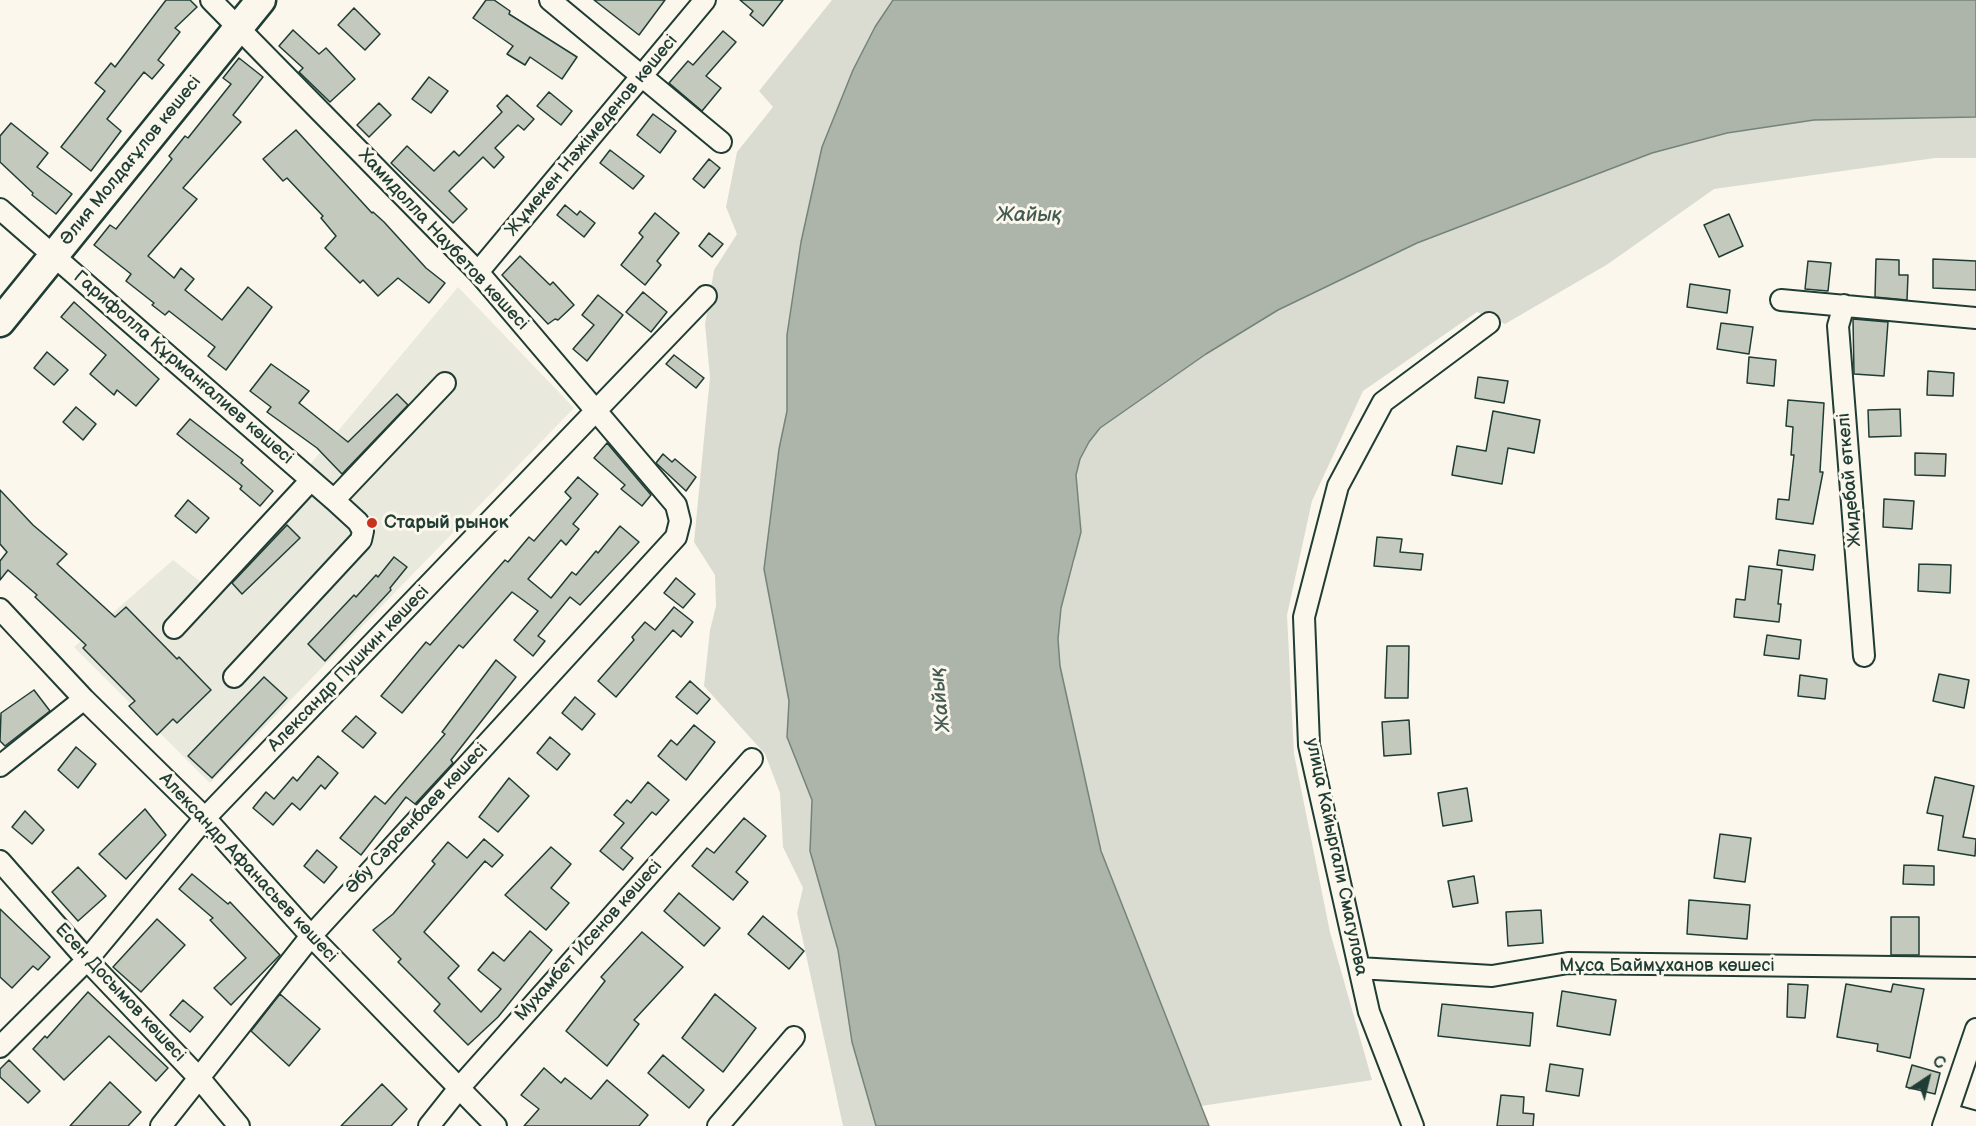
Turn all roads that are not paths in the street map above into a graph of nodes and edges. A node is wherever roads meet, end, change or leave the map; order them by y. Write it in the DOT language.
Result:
graph roads {
  1 [pos="211,0"];
  2 [pos="261,0"];
  3 [pos="550,0"];
  4 [pos="705,0"];
  5 [pos="238,28"];
  6 [pos="643,75"];
  7 [pos="722,142"];
  8 [pos="0,208"];
  9 [pos="54,255"];
  10 [pos="478,272"];
  11 [pos="706,296"];
  12 [pos="1781,300"];
  13 [pos="1844,305"];
  14 [pos="1976,318"];
  15 [pos="0,322"];
  16 [pos="1489,323"];
  17 [pos="445,383"];
  18 [pos="597,411"];
  19 [pos="311,480"];
  20 [pos="334,500"];
  21 [pos="680,521"];
  22 [pos="0,609"];
  23 [pos="174,628"];
  24 [pos="1864,656"];
  25 [pos="234,677"];
  26 [pos="84,699"];
  27 [pos="752,759"];
  28 [pos="0,766"];
  29 [pos="205,818"];
  30 [pos="0,861"];
  31 [pos="311,936"];
  32 [pos="87,960"];
  33 [pos="1359,968"];
  34 [pos="1976,968"];
  35 [pos="1976,1029"];
  36 [pos="794,1037"];
  37 [pos="0,1047"];
  38 [pos="200,1078"];
  39 [pos="460,1087"];
  40 [pos="1945,1120"];
  41 [pos="1976,1122"];
  42 [pos="161,1126"];
  43 [pos="239,1126"];
  44 [pos="429,1126"];
  45 [pos="496,1126"];
  46 [pos="718,1126"];
  47 [pos="1413,1126"];
  1 -- 5 [label="street, Хамидолла Наубетов көшесі"];
  2 -- 5 [label="main road, Әлия Молдағұлов көшесі"];
  3 -- 6 [label="street"];
  4 -- 6 [label="street, Жұмекен Нәжімеденов көшесі"];
  5 -- 9 [label="main road, Әлия Молдағұлов көшесі"];
  5 -- 10 [label="street, Хамидолла Наубетов көшесі"];
  6 -- 7 [label="street"];
  6 -- 10 [label="street, Жұмекен Нәжімеденов көшесі"];
  8 -- 9 [label="street, Гарифолла Құрманғалиев көшесі"];
  9 -- 15 [label="main road, Әлия Молдағұлов көшесі"];
  9 -- 19 [label="street, Гарифолла Құрманғалиев көшесі"];
  10 -- 18 [label="street, Хамидолла Наубетов көшесі"];
  11 -- 18 [label="street, Александр Пушкин көшесі"];
  12 -- 13 [label="street"];
  13 -- 14 [label="street"];
  13 -- 24 [label="street, Жидебай өткелі"];
  16 -- 33 [label="street, улица Кайыргали Смагулова"];
  17 -- 20 [label="street"];
  18 -- 21 [label="street, Хамидолла Наубетов көшесі"];
  18 -- 29 [label="street, Александр Пушкин көшесі"];
  19 -- 20 [label="street, Гарифолла Құрманғалиев көшесі"];
  19 -- 23 [label="street"];
  20 -- 25 [label="street, Гарифолла Құрманғалиев көшесі"];
  21 -- 31 [label="street, Әбу Сәрсенбаев көшесі"];
  22 -- 26 [label="street, Александр Афанасьев көшесі"];
  26 -- 28 [label="street"];
  26 -- 29 [label="street, Александр Афанасьев көшесі"];
  27 -- 39 [label="street, Мухамбет Исенов көшесі"];
  29 -- 31 [label="street, Александр Афанасьев көшесі"];
  29 -- 32 [label="street, Александр Пушкин көшесі"];
  30 -- 32 [label="street, Есен Досымов көшесі"];
  31 -- 38 [label="street, Әбу Сәрсенбаев көшесі"];
  31 -- 39 [label="street, Александр Афанасьев көшесі"];
  32 -- 37 [label="street, Александр Пушкин көшесі"];
  32 -- 38 [label="street, Есен Досымов көшесі"];
  33 -- 34 [label="street, Мұса Баймұханов көшесі"];
  33 -- 47 [label="street, улица Кайыргали Смагулова"];
  35 -- 40 [label="street"];
  36 -- 46 [label="street"];
  38 -- 42 [label="street, Әбу Сәрсенбаев көшесі"];
  38 -- 43 [label="street, Есен Досымов көшесі"];
  39 -- 44 [label="street, Мухамбет Исенов көшесі"];
  39 -- 45 [label="street, Александр Афанасьев көшесі"];
  40 -- 41 [label="street"];
}
